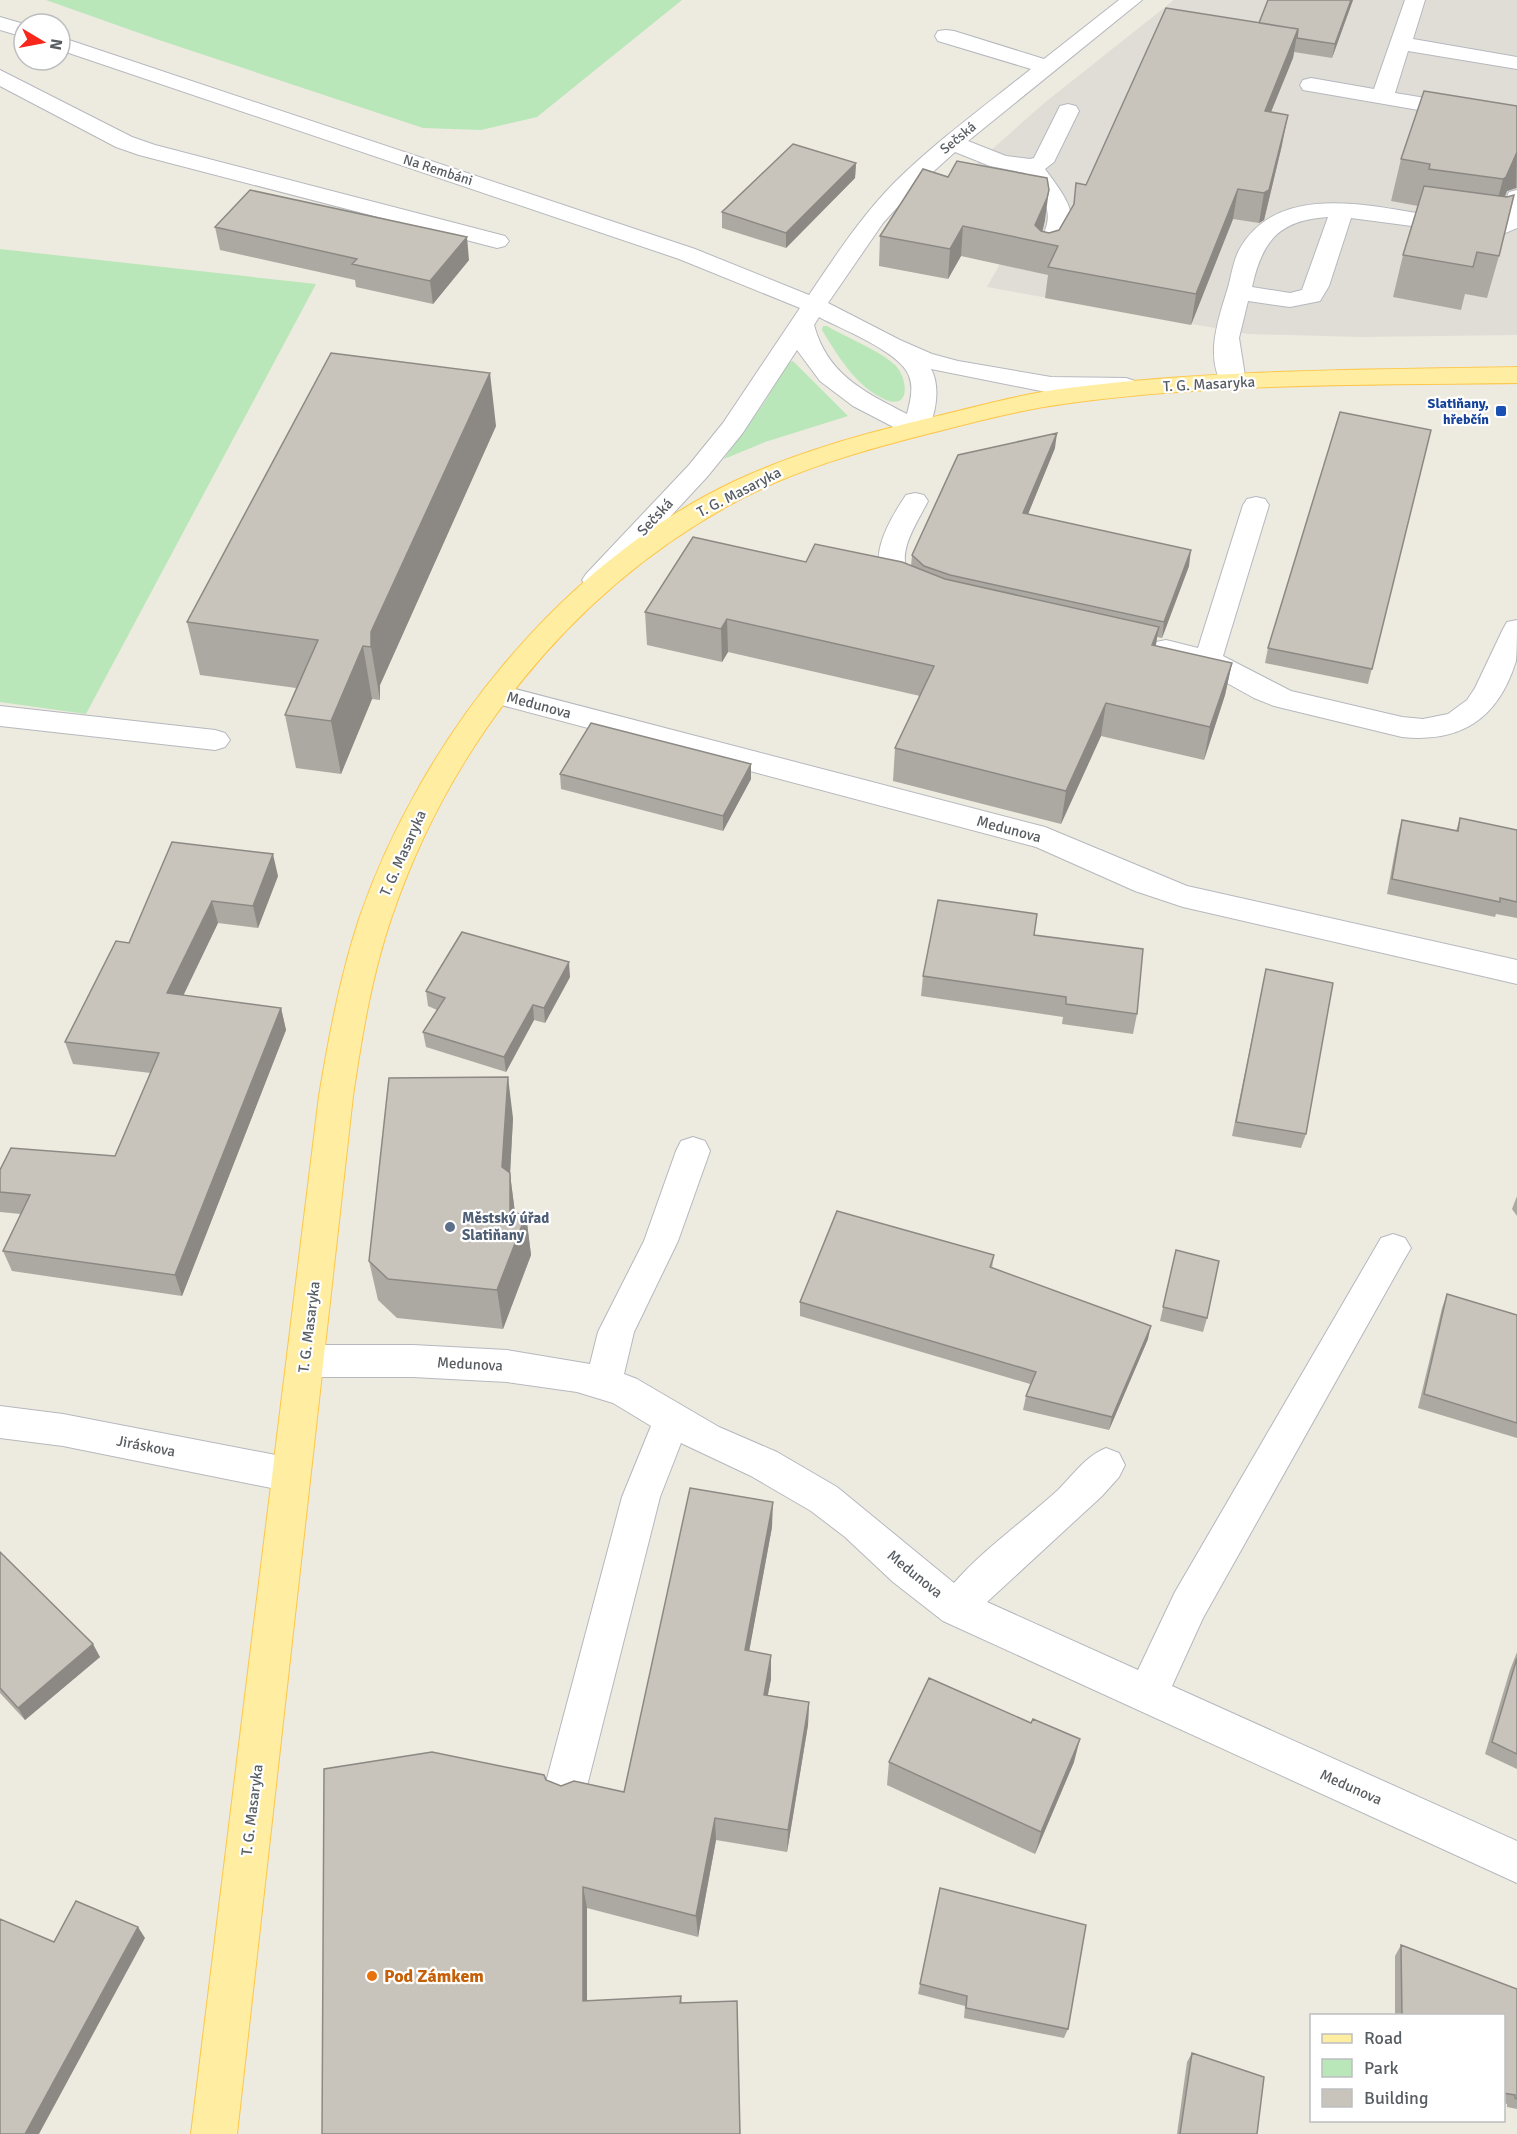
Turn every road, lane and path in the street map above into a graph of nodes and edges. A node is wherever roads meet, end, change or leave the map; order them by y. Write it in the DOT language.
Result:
graph roads {
  1 [pos="1132,0"];
  2 [pos="1415,0"];
  3 [pos="946,36"];
  4 [pos="1400,43"];
  5 [pos="72,47"];
  6 [pos="1517,63"];
  7 [pos="1047,67"];
  8 [pos="0,77"];
  9 [pos="1311,85"];
  10 [pos="1382,97"];
  11 [pos="1068,111"];
  12 [pos="1517,120"];
  13 [pos="952,143"];
  14 [pos="1032,167"];
  15 [pos="1517,197"];
  16 [pos="1341,210"];
  17 [pos="1496,230"];
  18 [pos="1517,240"];
  19 [pos="497,242"];
  20 [pos="1046,254"];
  21 [pos="1239,292"];
  22 [pos="807,314"];
  23 [pos="891,345"];
  24 [pos="1517,375"];
  25 [pos="1233,382"];
  26 [pos="1174,385"];
  27 [pos="916,428"];
  28 [pos="915,501"];
  29 [pos="1256,505"];
  30 [pos="943,601"];
  31 [pos="1517,629"];
  32 [pos="538,642"];
  33 [pos="1136,643"];
  34 [pos="1208,660"];
  35 [pos="496,694"];
  36 [pos="0,716"];
  37 [pos="215,740"];
  38 [pos="1517,972"];
  39 [pos="693,1151"];
  40 [pos="1393,1248"];
  41 [pos="305,1361"];
  42 [pos="604,1382"];
  43 [pos="673,1419"];
  44 [pos="0,1422"];
  45 [pos="1106,1465"];
  46 [pos="291,1475"];
  47 [pos="957,1608"];
  48 [pos="1147,1695"];
  49 [pos="566,1786"];
  50 [pos="1517,1862"];
  51 [pos="214,2134"];
  1 -- 7 [label="street, Sečská"];
  2 -- 4 [label="street"];
  3 -- 7 [label="street"];
  4 -- 6 [label="street"];
  4 -- 10 [label="street"];
  5 -- 22 [label="street, Na Rembáni"];
  7 -- 13 [label="street, Sečská"];
  8 -- 19 [label="street"];
  9 -- 10 [label="street"];
  10 -- 12 [label="street"];
  11 -- 14 [label="street"];
  13 -- 14 [label="street"];
  13 -- 22 [label="street, Sečská"];
  14 -- 20 [label="street"];
  15 -- 17 [label="street"];
  16 -- 17 [label="street"];
  16 -- 21 [label="street"];
  16 -- 21 [label="street"];
  17 -- 18 [label="street"];
  21 -- 25 [label="street"];
  22 -- 23 [label="street"];
  22 -- 27 [label="street"];
  22 -- 32 [label="street, Sečská"];
  23 -- 26 [label="street"];
  23 -- 27 [label="street"];
  24 -- 25 [label="main road, T. G. Masaryka"];
  25 -- 26 [label="main road, T. G. Masaryka"];
  26 -- 27 [label="main road, T. G. Masaryka"];
  27 -- 32 [label="main road, T. G. Masaryka"];
  28 -- 30 [label="street"];
  29 -- 34 [label="street"];
  31 -- 34 [label="street"];
  32 -- 35 [label="main road, T. G. Masaryka"];
  33 -- 34 [label="street"];
  35 -- 38 [label="street, Medunova"];
  35 -- 41 [label="main road, T. G. Masaryka"];
  36 -- 37 [label="street"];
  39 -- 42 [label="street"];
  40 -- 48 [label="street"];
  41 -- 42 [label="street, Medunova"];
  41 -- 46 [label="main road, T. G. Masaryka"];
  42 -- 43 [label="street, Medunova"];
  43 -- 47 [label="street, Medunova"];
  43 -- 49 [label="street"];
  44 -- 46 [label="street, Jiráskova"];
  45 -- 47 [label="street"];
  46 -- 51 [label="main road, T. G. Masaryka"];
  47 -- 48 [label="street, Medunova"];
  48 -- 50 [label="street, Medunova"];
}
